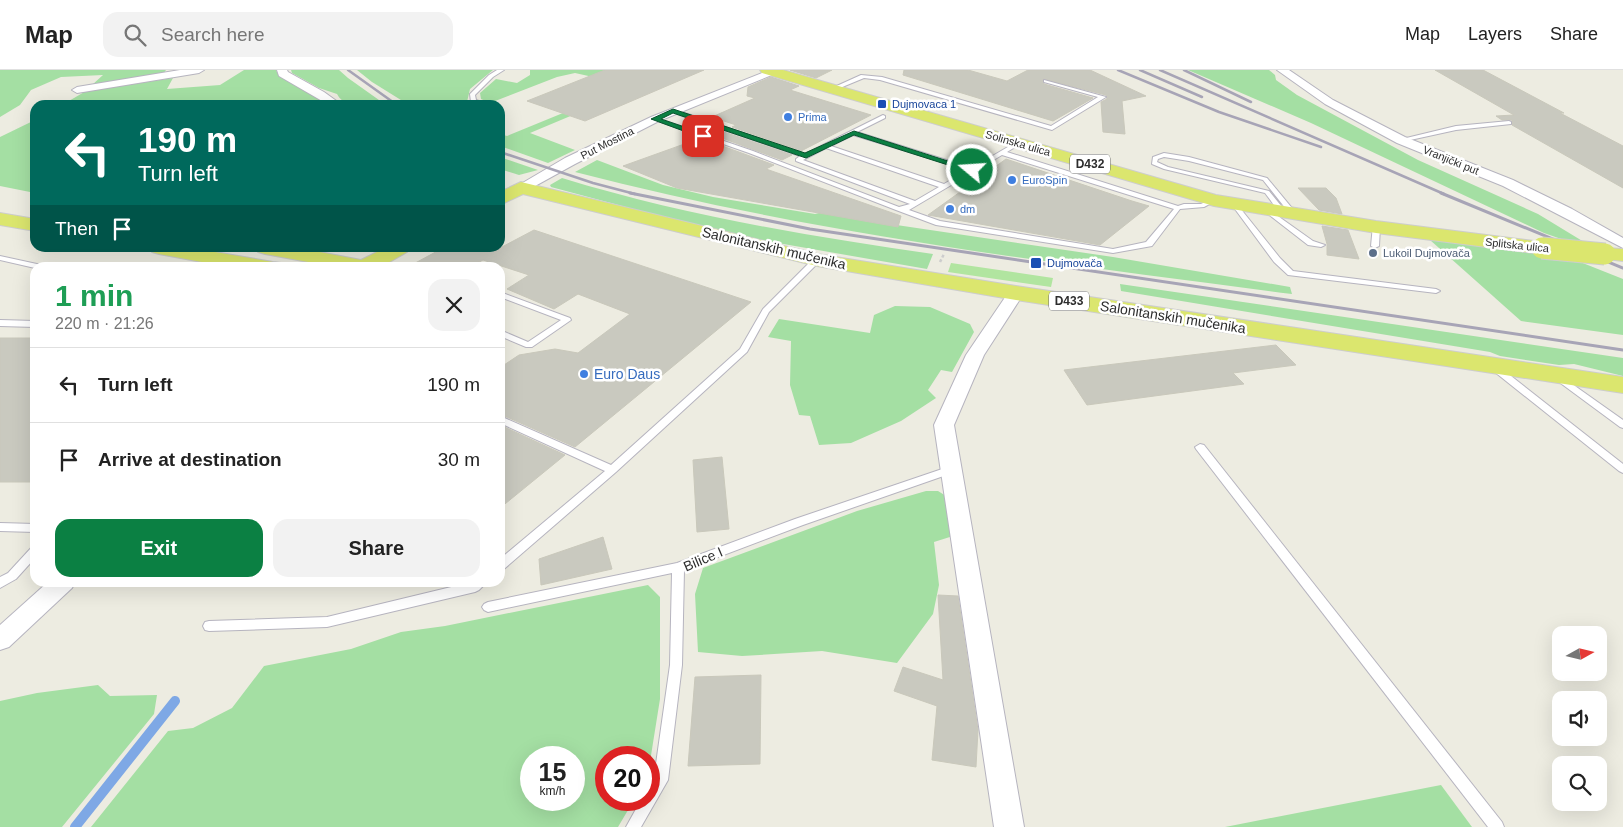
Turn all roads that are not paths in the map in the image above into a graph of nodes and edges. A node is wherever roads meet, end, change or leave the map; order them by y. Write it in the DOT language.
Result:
graph roads {
  1 [pos="199,70"];
  2 [pos="282,70"];
  3 [pos="501,70"];
  4 [pos="868,70"];
  5 [pos="1282,70"];
  6 [pos="773,71"];
  7 [pos="863,76"];
  8 [pos="1046,81"];
  9 [pos="833,89"];
  10 [pos="77,90"];
  11 [pos="329,100"];
  12 [pos="473,100"];
  13 [pos="673,111"];
  14 [pos="883,118"];
  15 [pos="655,119"];
  16 [pos="1509,123"];
  17 [pos="854,133"];
  18 [pos="1402,140"];
  19 [pos="1018,143"];
  20 [pos="826,146"];
  21 [pos="1002,153"];
  22 [pos="806,156"];
  23 [pos="798,160"];
  24 [pos="787,166"];
  25 [pos="972,170"];
  26 [pos="945,187"];
  27 [pos="521,188"];
  28 [pos="505,196"];
  29 [pos="0,201"];
  30 [pos="1208,203"];
  31 [pos="916,204"];
  32 [pos="1234,204"];
  33 [pos="30,206"];
  34 [pos="1178,208"];
  35 [pos="898,209"];
  36 [pos="1279,211"];
  37 [pos="0,219"];
  38 [pos="30,224"];
  39 [pos="1376,227"];
  40 [pos="1412,232"];
  41 [pos="1321,245"];
  42 [pos="1375,246"];
  43 [pos="1617,251"];
  44 [pos="182,252"];
  45 [pos="288,252"];
  46 [pos="392,252"];
  47 [pos="0,258"];
  48 [pos="817,260"];
  49 [pos="239,262"];
  50 [pos="342,262"];
  51 [pos="373,262"];
  52 [pos="30,265"];
  53 [pos="1436,291"];
  54 [pos="1016,293"];
  55 [pos="505,296"];
  56 [pos="0,323"];
  57 [pos="30,324"];
  58 [pos="505,335"];
  59 [pos="1492,365"];
  60 [pos="1555,375"];
  61 [pos="1623,385"];
  62 [pos="505,421"];
  63 [pos="1623,425"];
  64 [pos="1200,447"];
  65 [pos="1623,469"];
  66 [pos="612,470"];
  67 [pos="951,470"];
  68 [pos="0,527"];
  69 [pos="30,528"];
  70 [pos="30,557"];
  71 [pos="505,562"];
  72 [pos="678,567"];
  73 [pos="0,583"];
  74 [pos="58,587"];
  75 [pos="476,587"];
  76 [pos="488,607"];
  77 [pos="210,626"];
  78 [pos="0,640"];
  79 [pos="633,827"];
  80 [pos="1009,827"];
  81 [pos="1497,827"];
  1 -- 10 [label="street"];
  2 -- 11 [label="street"];
  3 -- 12 [label="lane"];
  4 -- 7 [label="lane"];
  5 -- 18 [label="street, Vranjički put"];
  6 -- 9 [label="main road, Solinska ulica / D432"];
  6 -- 13 [label="street, Put Mostina"];
  7 -- 8 [label="lane"];
  7 -- 9 [label="lane"];
  9 -- 19 [label="main road, Solinska ulica / D432"];
  13 -- 15 [label="street, Put Mostina"];
  13 -- 22 [label="lane"];
  14 -- 17 [label="lane"];
  15 -- 24 [label="lane"];
  15 -- 27 [label="street, Put Mostina"];
  16 -- 18 [label="lane"];
  17 -- 20 [label="lane"];
  17 -- 25 [label="lane"];
  18 -- 43 [label="street, Vranjički put"];
  19 -- 21 [label="lane"];
  19 -- 30 [label="main road, Solinska ulica / D432"];
  20 -- 22 [label="lane"];
  20 -- 26 [label="lane"];
  21 -- 25 [label="lane"];
  21 -- 34 [label="lane"];
  22 -- 23 [label="lane"];
  23 -- 24 [label="lane"];
  23 -- 31 [label="lane"];
  24 -- 35 [label="lane"];
  25 -- 26 [label="lane"];
  26 -- 31 [label="lane"];
  27 -- 28 [label="main road, Put Mostina"];
  27 -- 48 [label="main road, Salonitanskih mučenika / D433"];
  29 -- 33 [label="main road"];
  30 -- 32 [label="main road, Solinska ulica / D432"];
  30 -- 34 [label="lane"];
  31 -- 35 [label="lane"];
  32 -- 36 [label="main road, Solinska ulica / D432"];
  32 -- 53 [label="lane"];
  34 -- 35 [label="lane"];
  36 -- 36 [label="lane"];
  36 -- 39 [label="main road, Solinska ulica / D432"];
  36 -- 41 [label="lane"];
  37 -- 38 [label="main road"];
  39 -- 40 [label="main road, Solinska ulica / D432"];
  39 -- 42 [label="lane"];
  40 -- 43 [label="main road, Splitska ulica / D432, bridge"];
  44 -- 49 [label="main road"];
  45 -- 50 [label="main road"];
  46 -- 51 [label="main road"];
  47 -- 52 [label="lane"];
  48 -- 54 [label="main road, Salonitanskih mučenika / D433"];
  48 -- 66 [label="lane"];
  54 -- 59 [label="main road, Salonitanskih mučenika / D433"];
  54 -- 67 [label="street"];
  55 -- 58 [label="lane"];
  56 -- 57 [label="lane"];
  59 -- 60 [label="main road, Salonitanskih mučenika / D433"];
  59 -- 65 [label="lane"];
  60 -- 61 [label="main road, Salonitanskih mučenika / D433"];
  60 -- 63 [label="lane"];
  62 -- 66 [label="lane"];
  64 -- 81 [label="lane"];
  66 -- 71 [label="lane"];
  67 -- 72 [label="lane, Bilice I"];
  67 -- 80 [label="street"];
  68 -- 69 [label="lane"];
  70 -- 73 [label="lane"];
  72 -- 76 [label="lane"];
  72 -- 79 [label="lane, Bilice I"];
  74 -- 78 [label="street"];
  75 -- 77 [label="lane"];
}
